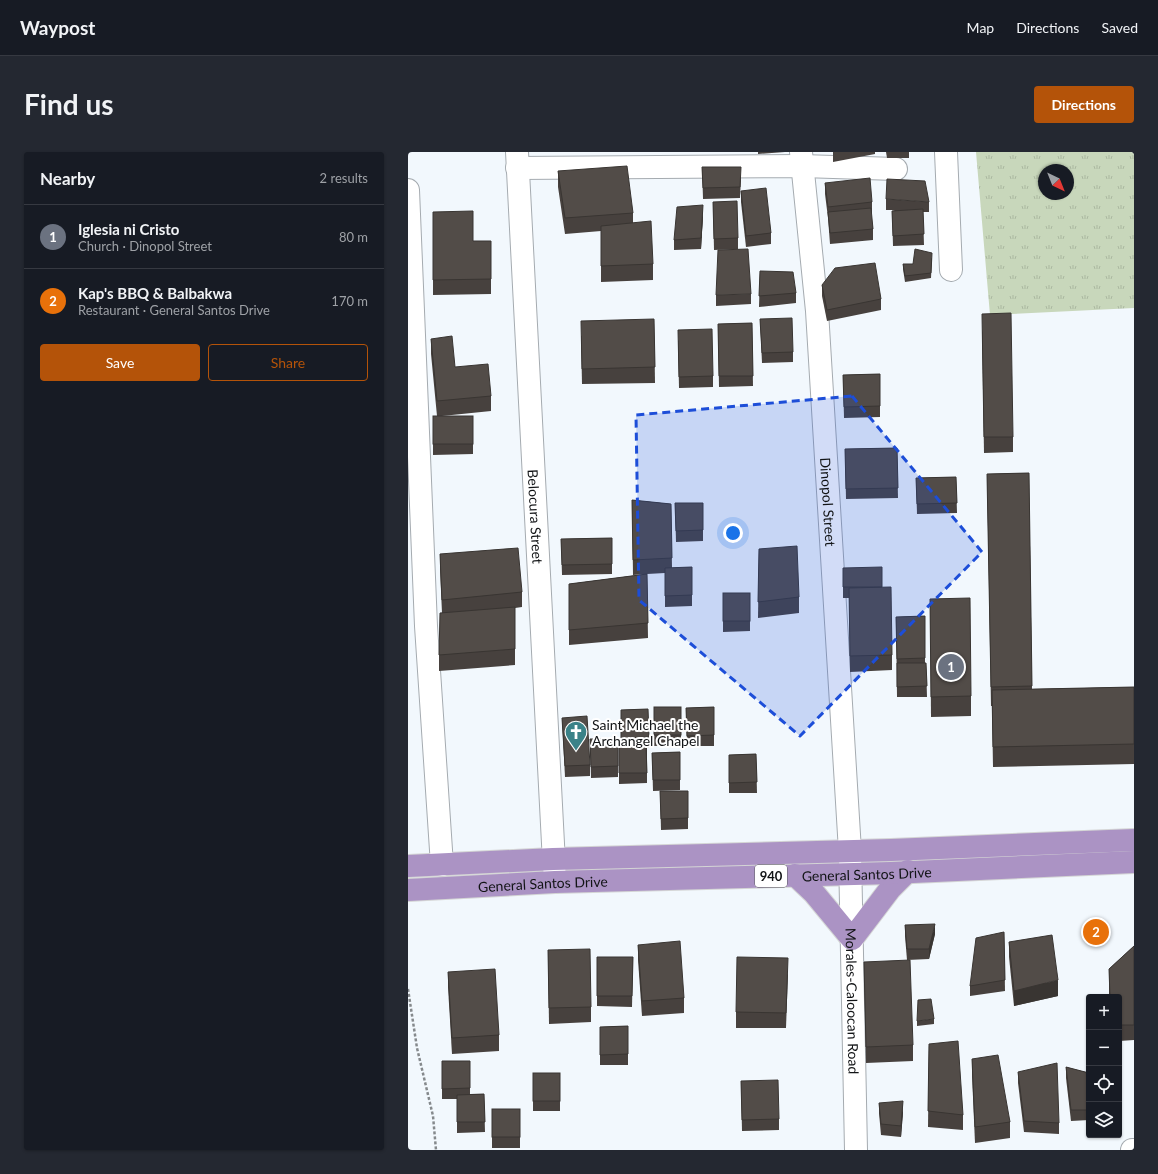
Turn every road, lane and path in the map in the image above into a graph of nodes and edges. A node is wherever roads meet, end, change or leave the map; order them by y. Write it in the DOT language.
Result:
graph roads {
  1 [pos="946,152"];
  2 [pos="802,159"];
  3 [pos="517,160"];
  4 [pos="896,169"];
  5 [pos="408,190"];
  6 [pos="951,270"];
  7 [pos="1134,840"];
  8 [pos="850,851"];
  9 [pos="553,859"];
  10 [pos="1134,862"];
  11 [pos="442,865"];
  12 [pos="408,866"];
  13 [pos="908,871"];
  14 [pos="851,874"];
  15 [pos="795,875"];
  16 [pos="555,882"];
  17 [pos="408,890"];
  18 [pos="852,939"];
  19 [pos="408,989"];
  20 [pos="436,1150"];
  21 [pos="856,1150"];
  1 -- 6 [label="street"];
  2 -- 3 [label="street"];
  2 -- 4 [label="street"];
  2 -- 8 [label="street, Dinopol Street"];
  3 -- 9 [label="street, Belocura Street"];
  5 -- 11 [label="street"];
  7 -- 8 [label="highway, General Santos Drive / 940"];
  8 -- 9 [label="highway, General Santos Drive / 940"];
  8 -- 14 [label="street, Morales-Caloocan Road"];
  9 -- 11 [label="highway, General Santos Drive / 940"];
  9 -- 16 [label="street, Belocura Street"];
  10 -- 13 [label="highway, General Santos Drive / 940"];
  11 -- 12 [label="highway, General Santos Drive / 940"];
  13 -- 14 [label="highway, General Santos Drive / 940"];
  13 -- 18 [label="highway"];
  14 -- 15 [label="highway, General Santos Drive / 940"];
  14 -- 18 [label="street, Morales-Caloocan Road"];
  15 -- 16 [label="highway, General Santos Drive / 940"];
  15 -- 18 [label="highway"];
  16 -- 17 [label="highway, General Santos Drive / 940"];
  18 -- 21 [label="street, Morales-Caloocan Road"];
  19 -- 20 [label="path"];
}
